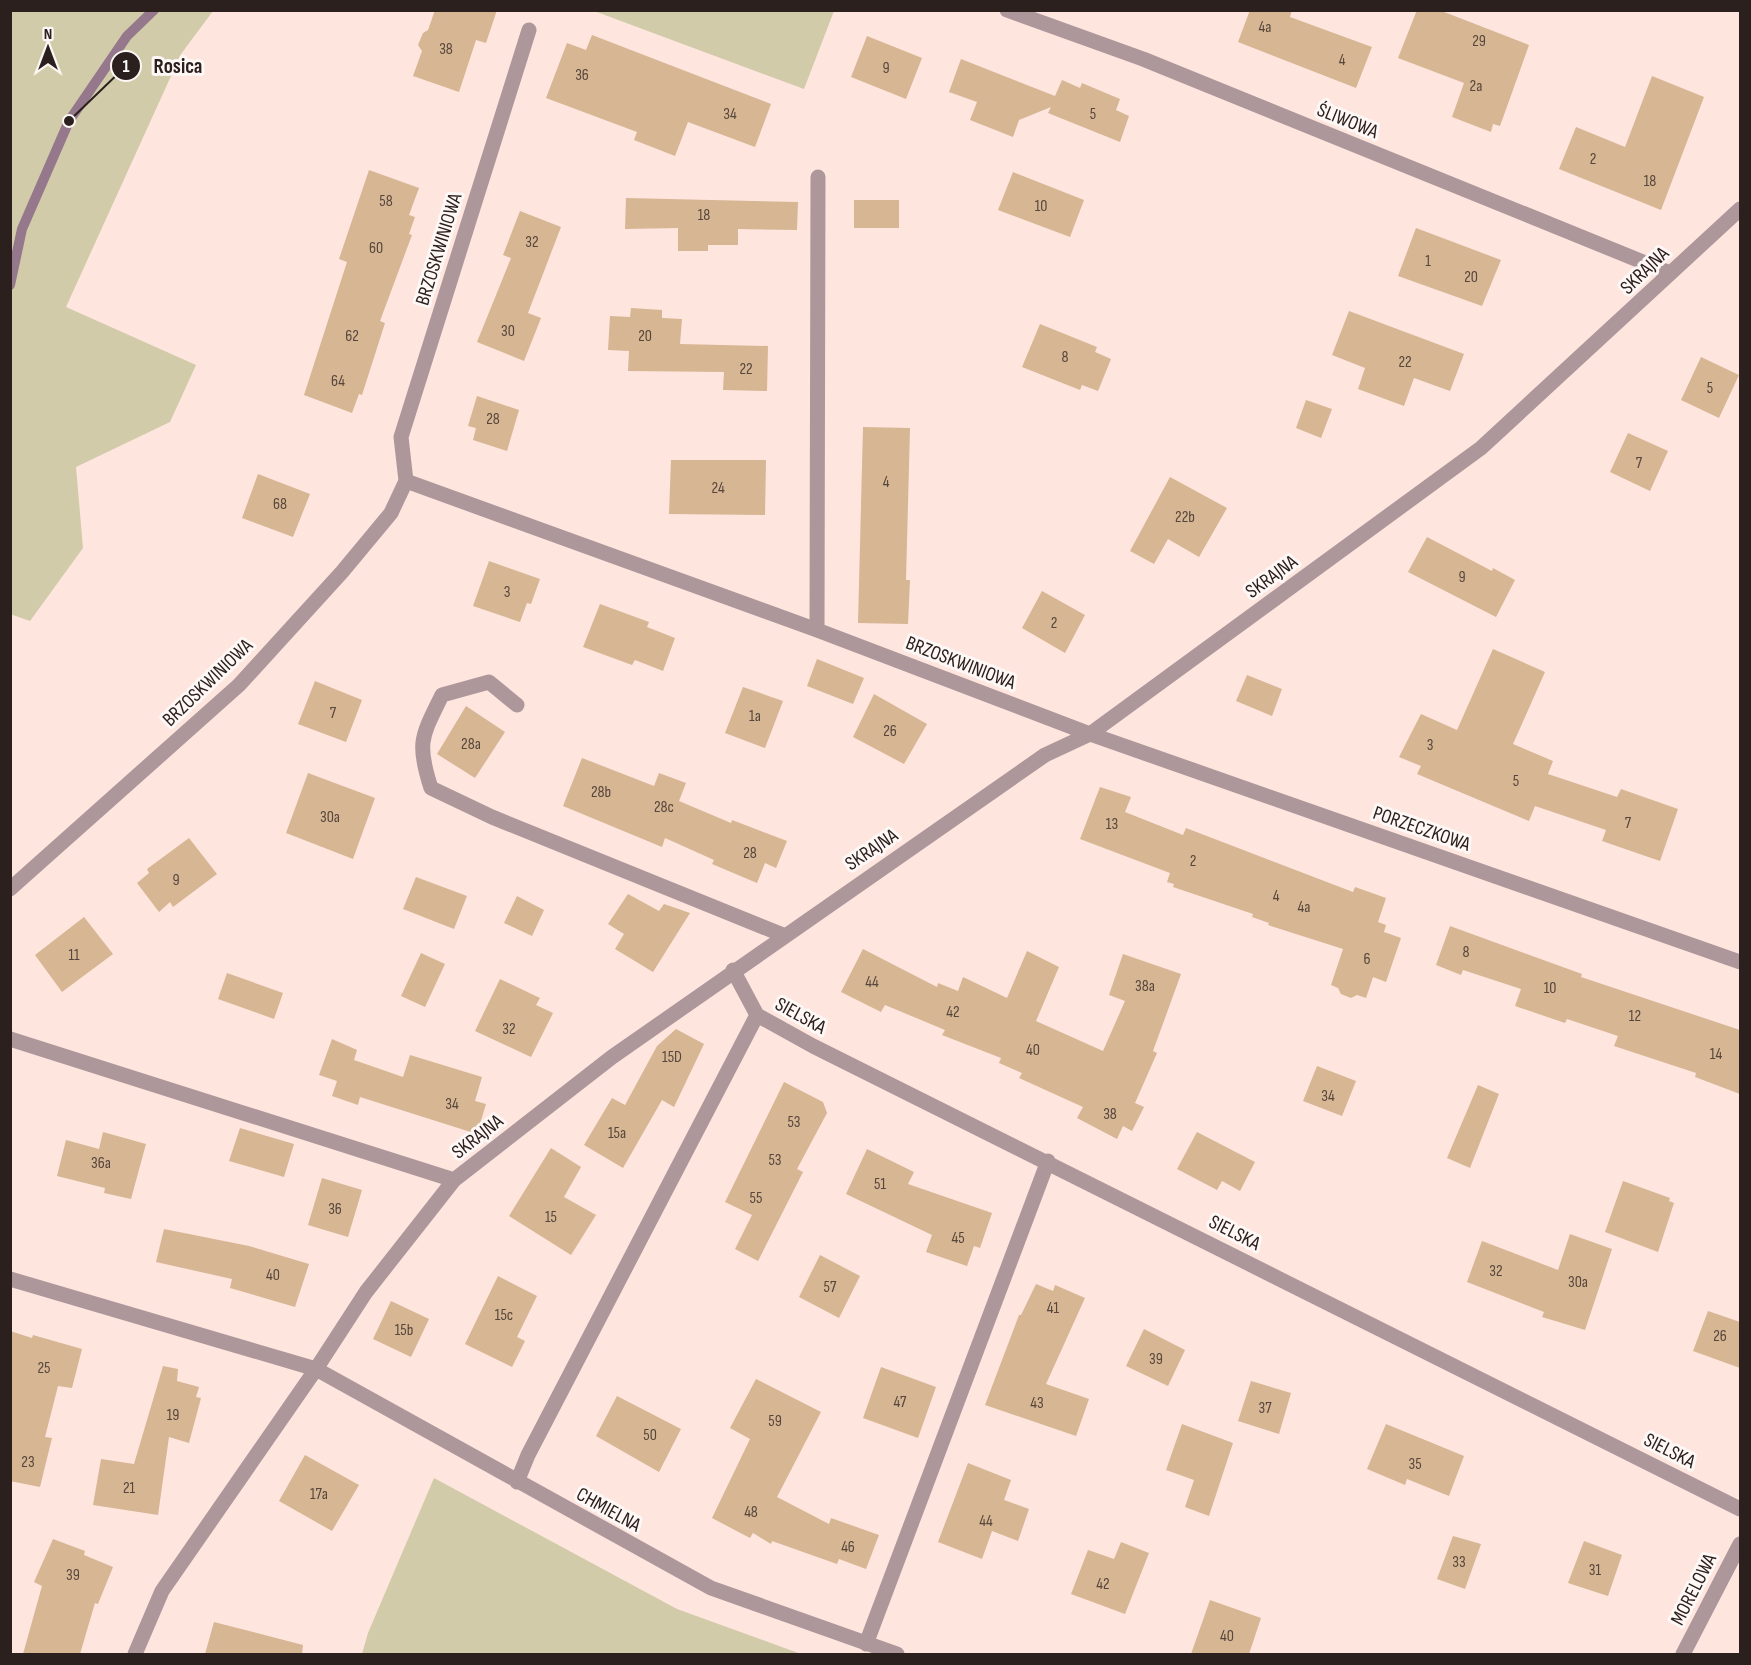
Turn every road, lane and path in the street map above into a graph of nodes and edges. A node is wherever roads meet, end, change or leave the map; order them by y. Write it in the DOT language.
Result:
graph roads {
  1 [pos="1007,10"];
  2 [pos="529,30"];
  3 [pos="818,177"];
  4 [pos="1740,209"];
  5 [pos="1670,273"];
  6 [pos="406,481"];
  7 [pos="817,630"];
  8 [pos="517,705"];
  9 [pos="1090,734"];
  10 [pos="10,889"];
  11 [pos="783,935"];
  12 [pos="1740,962"];
  13 [pos="733,970"];
  14 [pos="757,1015"];
  15 [pos="10,1039"];
  16 [pos="1048,1161"];
  17 [pos="454,1180"];
  18 [pos="10,1279"];
  19 [pos="316,1369"];
  20 [pos="517,1482"];
  21 [pos="1740,1509"];
  22 [pos="1740,1544"];
  23 [pos="866,1644"];
  24 [pos="135,1654"];
  25 [pos="897,1654"];
  26 [pos="1683,1654"];
  1 -- 5 [label="street, ŚLIWOWA"];
  2 -- 6 [label="street, BRZOSKWINIOWA"];
  3 -- 7 [label="street"];
  4 -- 5 [label="street, SKRAJNA"];
  5 -- 9 [label="street, SKRAJNA"];
  6 -- 7 [label="street, BRZOSKWINIOWA"];
  6 -- 10 [label="street, BRZOSKWINIOWA"];
  7 -- 9 [label="street, BRZOSKWINIOWA"];
  8 -- 11 [label="street"];
  9 -- 11 [label="street, SKRAJNA"];
  9 -- 12 [label="street, PORZECZKOWA"];
  11 -- 13 [label="street, SKRAJNA"];
  13 -- 14 [label="street, SIELSKA"];
  13 -- 17 [label="street, SKRAJNA"];
  14 -- 16 [label="street, SIELSKA"];
  14 -- 20 [label="street"];
  15 -- 17 [label="street"];
  16 -- 21 [label="street, SIELSKA"];
  16 -- 23 [label="street"];
  17 -- 19 [label="street, SKRAJNA"];
  18 -- 19 [label="street"];
  19 -- 20 [label="street, CHMIELNA"];
  19 -- 24 [label="street, SKRAJNA"];
  20 -- 23 [label="street, CHMIELNA"];
  22 -- 26 [label="street, MORELOWA"];
  23 -- 25 [label="street, CHMIELNA"];
}
